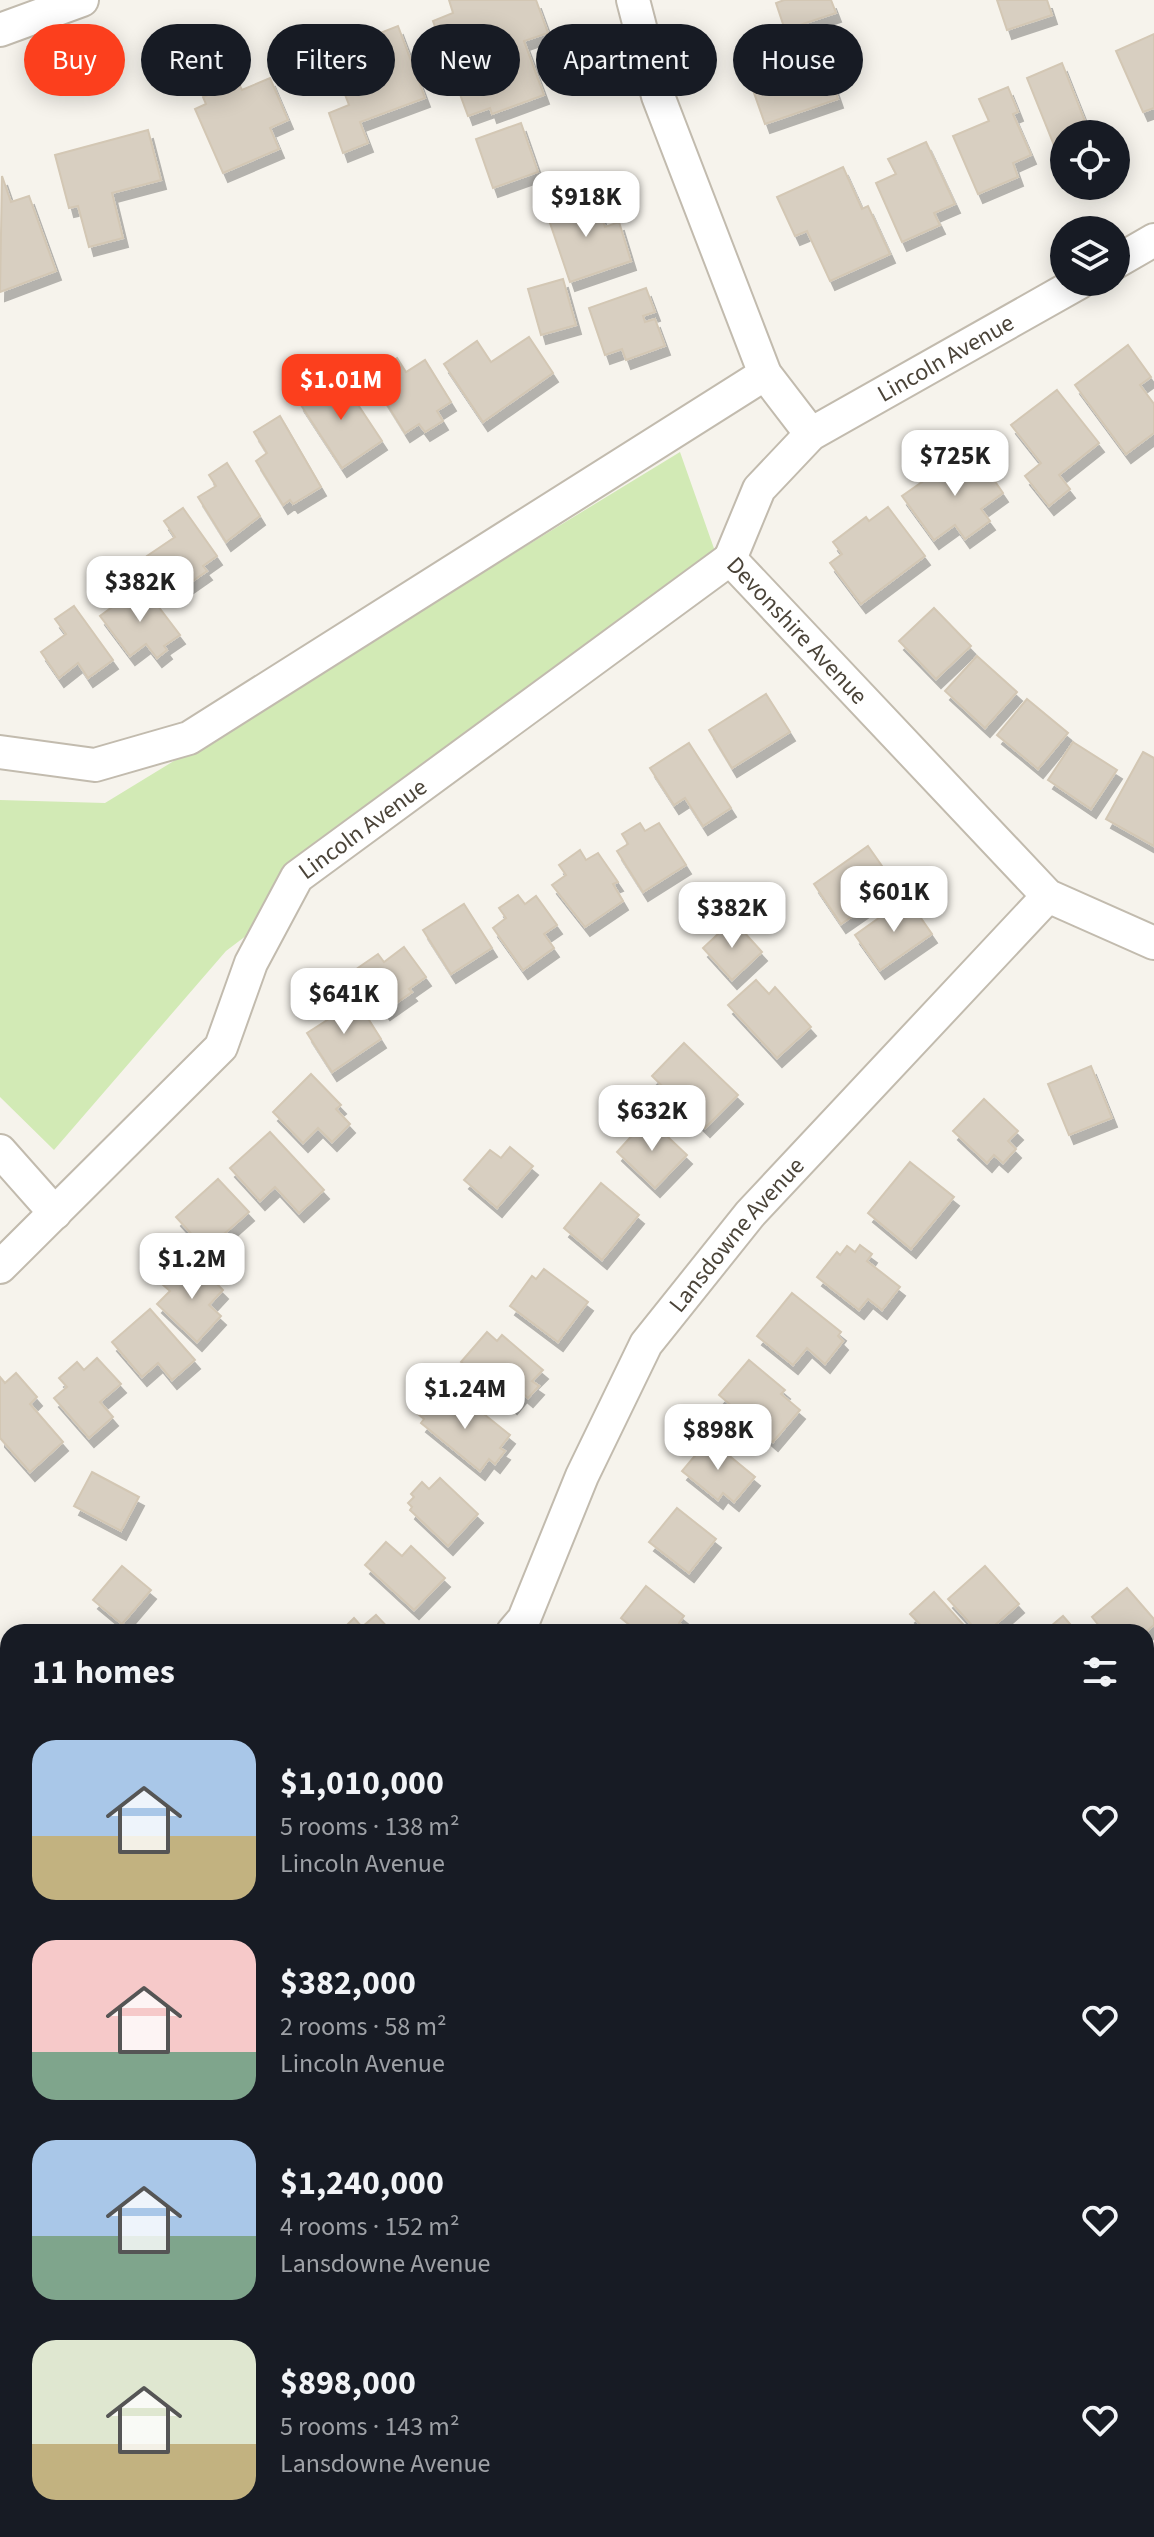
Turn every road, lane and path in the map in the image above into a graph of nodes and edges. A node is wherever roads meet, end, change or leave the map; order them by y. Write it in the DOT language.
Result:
graph roads {
  1 [pos="82,0"];
  2 [pos="633,0"];
  3 [pos="0,30"];
  4 [pos="1154,240"];
  5 [pos="1130,254"];
  6 [pos="1055,296"];
  7 [pos="765,374"];
  8 [pos="811,434"];
  9 [pos="730,559"];
  10 [pos="0,752"];
  11 [pos="1048,896"];
  12 [pos="1154,943"];
  13 [pos="0,1151"];
  14 [pos="55,1213"];
  15 [pos="0,1267"];
  16 [pos="520,1624"];
  1 -- 3 [label="street"];
  2 -- 7 [label="street"];
  4 -- 5 [label="street"];
  6 -- 8 [label="street, Lincoln Avenue"];
  7 -- 8 [label="street"];
  7 -- 10 [label="street"];
  8 -- 9 [label="street, Devonshire Avenue"];
  9 -- 11 [label="street, Devonshire Avenue"];
  9 -- 14 [label="street, Lincoln Avenue"];
  11 -- 12 [label="street, Devonshire Avenue"];
  11 -- 16 [label="street, Lansdowne Avenue"];
  13 -- 14 [label="street"];
  14 -- 15 [label="street, Lincoln Avenue"];
}
